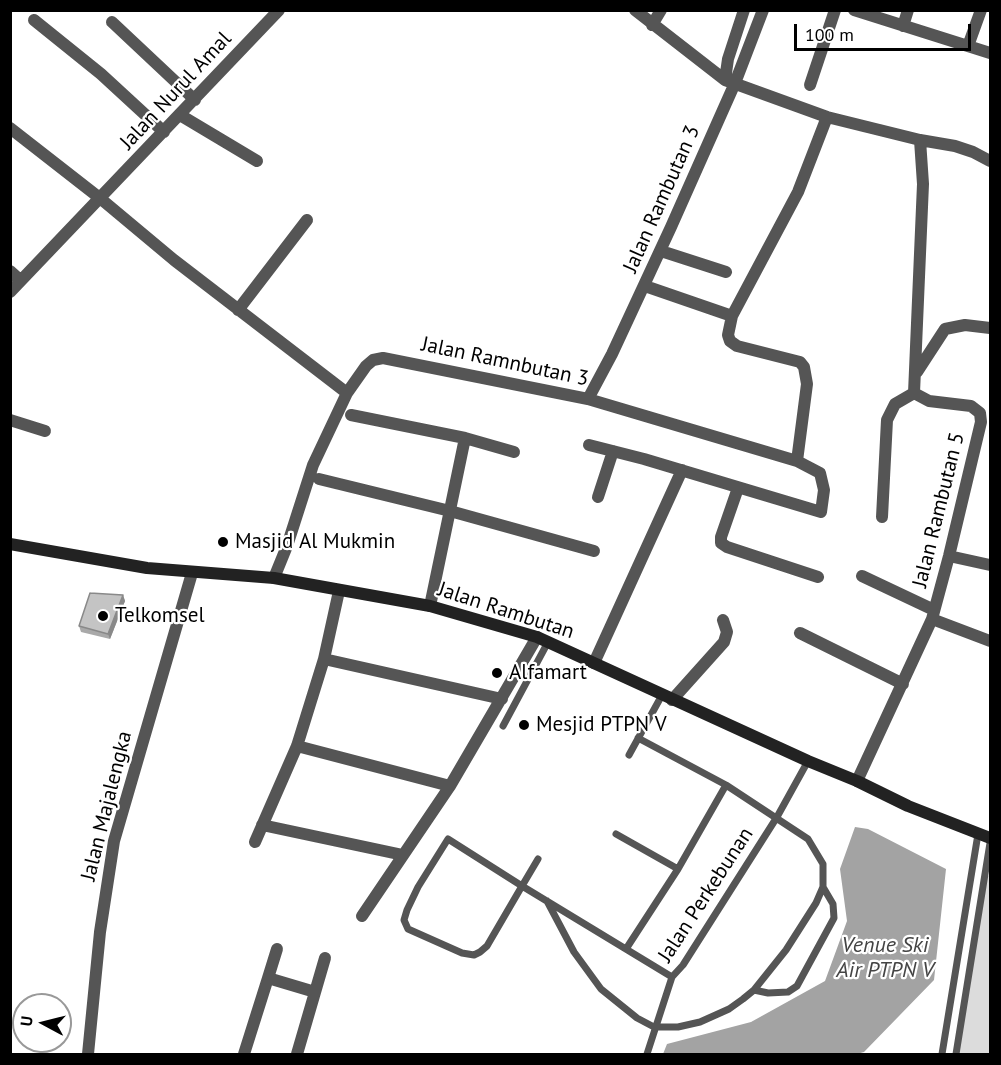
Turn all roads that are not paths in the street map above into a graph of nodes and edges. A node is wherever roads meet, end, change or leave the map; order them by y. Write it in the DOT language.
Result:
graph roads {
  1 [pos="279,10"];
  2 [pos="635,10"];
  3 [pos="661,10"];
  4 [pos="744,10"];
  5 [pos="763,10"];
  6 [pos="835,10"];
  7 [pos="854,10"];
  8 [pos="908,10"];
  9 [pos="981,10"];
  10 [pos="34,20"];
  11 [pos="112,22"];
  12 [pos="652,25"];
  13 [pos="903,26"];
  14 [pos="968,46"];
  15 [pos="990,53"];
  16 [pos="730,81"];
  17 [pos="810,85"];
  18 [pos="195,100"];
  19 [pos="180,115"];
  20 [pos="827,117"];
  21 [pos="10,128"];
  22 [pos="164,132"];
  23 [pos="920,140"];
  24 [pos="257,161"];
  25 [pos="990,161"];
  26 [pos="101,199"];
  27 [pos="307,220"];
  28 [pos="661,251"];
  29 [pos="10,271"];
  30 [pos="726,272"];
  31 [pos="20,280"];
  32 [pos="645,286"];
  33 [pos="10,292"];
  34 [pos="238,310"];
  35 [pos="732,316"];
  36 [pos="990,327"];
  37 [pos="916,373"];
  38 [pos="347,393"];
  39 [pos="914,393"];
  40 [pos="588,399"];
  41 [pos="351,415"];
  42 [pos="10,420"];
  43 [pos="45,431"];
  44 [pos="465,438"];
  45 [pos="589,445"];
  46 [pos="613,451"];
  47 [pos="514,452"];
  48 [pos="797,461"];
  49 [pos="682,470"];
  50 [pos="319,479"];
  51 [pos="738,488"];
  52 [pos="598,497"];
  53 [pos="450,511"];
  54 [pos="882,517"];
  55 [pos="10,544"];
  56 [pos="594,551"];
  57 [pos="949,556"];
  58 [pos="990,565"];
  59 [pos="192,573"];
  60 [pos="862,576"];
  61 [pos="274,578"];
  62 [pos="818,578"];
  63 [pos="339,591"];
  64 [pos="430,606"];
  65 [pos="933,615"];
  66 [pos="723,620"];
  67 [pos="800,633"];
  68 [pos="543,639"];
  69 [pos="990,641"];
  70 [pos="324,659"];
  71 [pos="594,663"];
  72 [pos="903,684"];
  73 [pos="667,697"];
  74 [pos="502,699"];
  75 [pos="503,726"];
  76 [pos="638,738"];
  77 [pos="297,746"];
  78 [pos="629,755"];
  79 [pos="808,761"];
  80 [pos="857,780"];
  81 [pos="726,785"];
  82 [pos="450,786"];
  83 [pos="777,817"];
  84 [pos="262,825"];
  85 [pos="616,834"];
  86 [pos="978,834"];
  87 [pos="990,838"];
  88 [pos="255,842"];
  89 [pos="990,843"];
  90 [pos="403,855"];
  91 [pos="538,859"];
  92 [pos="678,869"];
  93 [pos="988,875"];
  94 [pos="522,886"];
  95 [pos="823,887"];
  96 [pos="547,901"];
  97 [pos="362,916"];
  98 [pos="277,948"];
  99 [pos="626,949"];
  100 [pos="325,958"];
  101 [pos="672,977"];
  102 [pos="268,978"];
  103 [pos="754,990"];
  104 [pos="315,992"];
  105 [pos="654,1027"];
  106 [pos="88,1054"];
  107 [pos="244,1054"];
  108 [pos="297,1054"];
  109 [pos="647,1054"];
  110 [pos="942,1054"];
  111 [pos="956,1054"];
  1 -- 18 [label="street, Jalan Nurul Amal"];
  2 -- 12 [label="street"];
  3 -- 12 [label="street"];
  4 -- 16 [label="street"];
  5 -- 16 [label="street, Jalan Rambutan 3"];
  6 -- 17 [label="street"];
  7 -- 13 [label="street"];
  8 -- 13 [label="street"];
  9 -- 14 [label="street"];
  10 -- 22 [label="street"];
  11 -- 18 [label="street"];
  12 -- 16 [label="street"];
  13 -- 14 [label="street"];
  14 -- 15 [label="street"];
  16 -- 20 [label="street"];
  16 -- 28 [label="street, Jalan Rambutan 3"];
  18 -- 19 [label="street, Jalan Nurul Amal"];
  19 -- 22 [label="street, Jalan Nurul Amal"];
  19 -- 24 [label="street"];
  20 -- 23 [label="street"];
  20 -- 35 [label="street"];
  21 -- 26 [label="street"];
  22 -- 26 [label="street, Jalan Nurul Amal"];
  23 -- 25 [label="street"];
  23 -- 37 [label="street"];
  26 -- 31 [label="street, Jalan Nurul Amal"];
  26 -- 34 [label="street"];
  27 -- 34 [label="street"];
  28 -- 30 [label="street"];
  28 -- 32 [label="street, Jalan Rambutan 3"];
  29 -- 31 [label="street"];
  31 -- 33 [label="street, Jalan Nurul Amal"];
  32 -- 35 [label="street"];
  32 -- 40 [label="street, Jalan Rambutan 3"];
  34 -- 38 [label="street"];
  35 -- 48 [label="street"];
  36 -- 37 [label="street"];
  37 -- 39 [label="street"];
  38 -- 40 [label="street, Jalan Ramnbutan 3"];
  38 -- 61 [label="street, Jalan Ramnbutan 3"];
  39 -- 54 [label="street"];
  39 -- 57 [label="street, Jalan Rambutan 5"];
  40 -- 48 [label="street, Jalan Ramnbutan 3"];
  41 -- 44 [label="street"];
  42 -- 43 [label="street"];
  44 -- 47 [label="street"];
  44 -- 53 [label="street"];
  45 -- 46 [label="street"];
  46 -- 49 [label="street"];
  46 -- 52 [label="street"];
  48 -- 51 [label="street, Jalan Ramnbutan 3"];
  49 -- 51 [label="street"];
  49 -- 71 [label="street"];
  50 -- 53 [label="street"];
  51 -- 62 [label="street"];
  53 -- 56 [label="street"];
  53 -- 64 [label="street"];
  55 -- 59 [label="main road, Jalan Rambutan"];
  57 -- 58 [label="street"];
  57 -- 65 [label="street, Jalan Rambutan 5"];
  59 -- 61 [label="main road, Jalan Rambutan"];
  59 -- 106 [label="street, Jalan Majalengka"];
  60 -- 65 [label="street"];
  61 -- 63 [label="main road, Jalan Rambutan"];
  63 -- 64 [label="main road, Jalan Rambutan"];
  63 -- 70 [label="street"];
  64 -- 68 [label="main road, Jalan Rambutan"];
  65 -- 69 [label="street"];
  65 -- 72 [label="street, Jalan Rambutan 5"];
  66 -- 73 [label="street"];
  67 -- 72 [label="street"];
  68 -- 71 [label="main road, Jalan Rambutan"];
  68 -- 74 [label="street"];
  68 -- 75 [label="lane"];
  70 -- 74 [label="street"];
  70 -- 77 [label="street"];
  71 -- 73 [label="main road, Jalan Rambutan"];
  72 -- 80 [label="street, Jalan Rambutan 5"];
  73 -- 76 [label="lane"];
  73 -- 79 [label="main road, Jalan Rambutan"];
  74 -- 82 [label="street"];
  76 -- 78 [label="lane"];
  76 -- 81 [label="lane"];
  77 -- 82 [label="street"];
  77 -- 84 [label="street"];
  79 -- 80 [label="main road, Jalan Rambutan"];
  79 -- 83 [label="lane, Jalan Perkebunan"];
  80 -- 86 [label="main road, Jalan Rambutan"];
  81 -- 83 [label="lane"];
  81 -- 92 [label="lane"];
  82 -- 90 [label="street"];
  83 -- 95 [label="lane"];
  83 -- 101 [label="lane, Jalan Perkebunan"];
  84 -- 88 [label="street"];
  84 -- 90 [label="street"];
  85 -- 92 [label="lane"];
  86 -- 87 [label="main road, Jalan Rambutan"];
  86 -- 110 [label="lane"];
  89 -- 93 [label="lane"];
  90 -- 97 [label="street"];
  91 -- 94 [label="lane"];
  92 -- 99 [label="lane"];
  93 -- 111 [label="lane"];
  94 -- 94 [label="lane"];
  94 -- 96 [label="lane"];
  95 -- 103 [label="lane"];
  95 -- 103 [label="lane"];
  96 -- 99 [label="lane"];
  96 -- 105 [label="lane"];
  98 -- 102 [label="street"];
  99 -- 101 [label="lane"];
  100 -- 104 [label="street"];
  101 -- 105 [label="lane, Jalan Perkebunan"];
  102 -- 104 [label="street"];
  102 -- 107 [label="street"];
  103 -- 105 [label="lane"];
  104 -- 108 [label="street"];
  105 -- 109 [label="lane, Jalan Perkebunan"];
}
